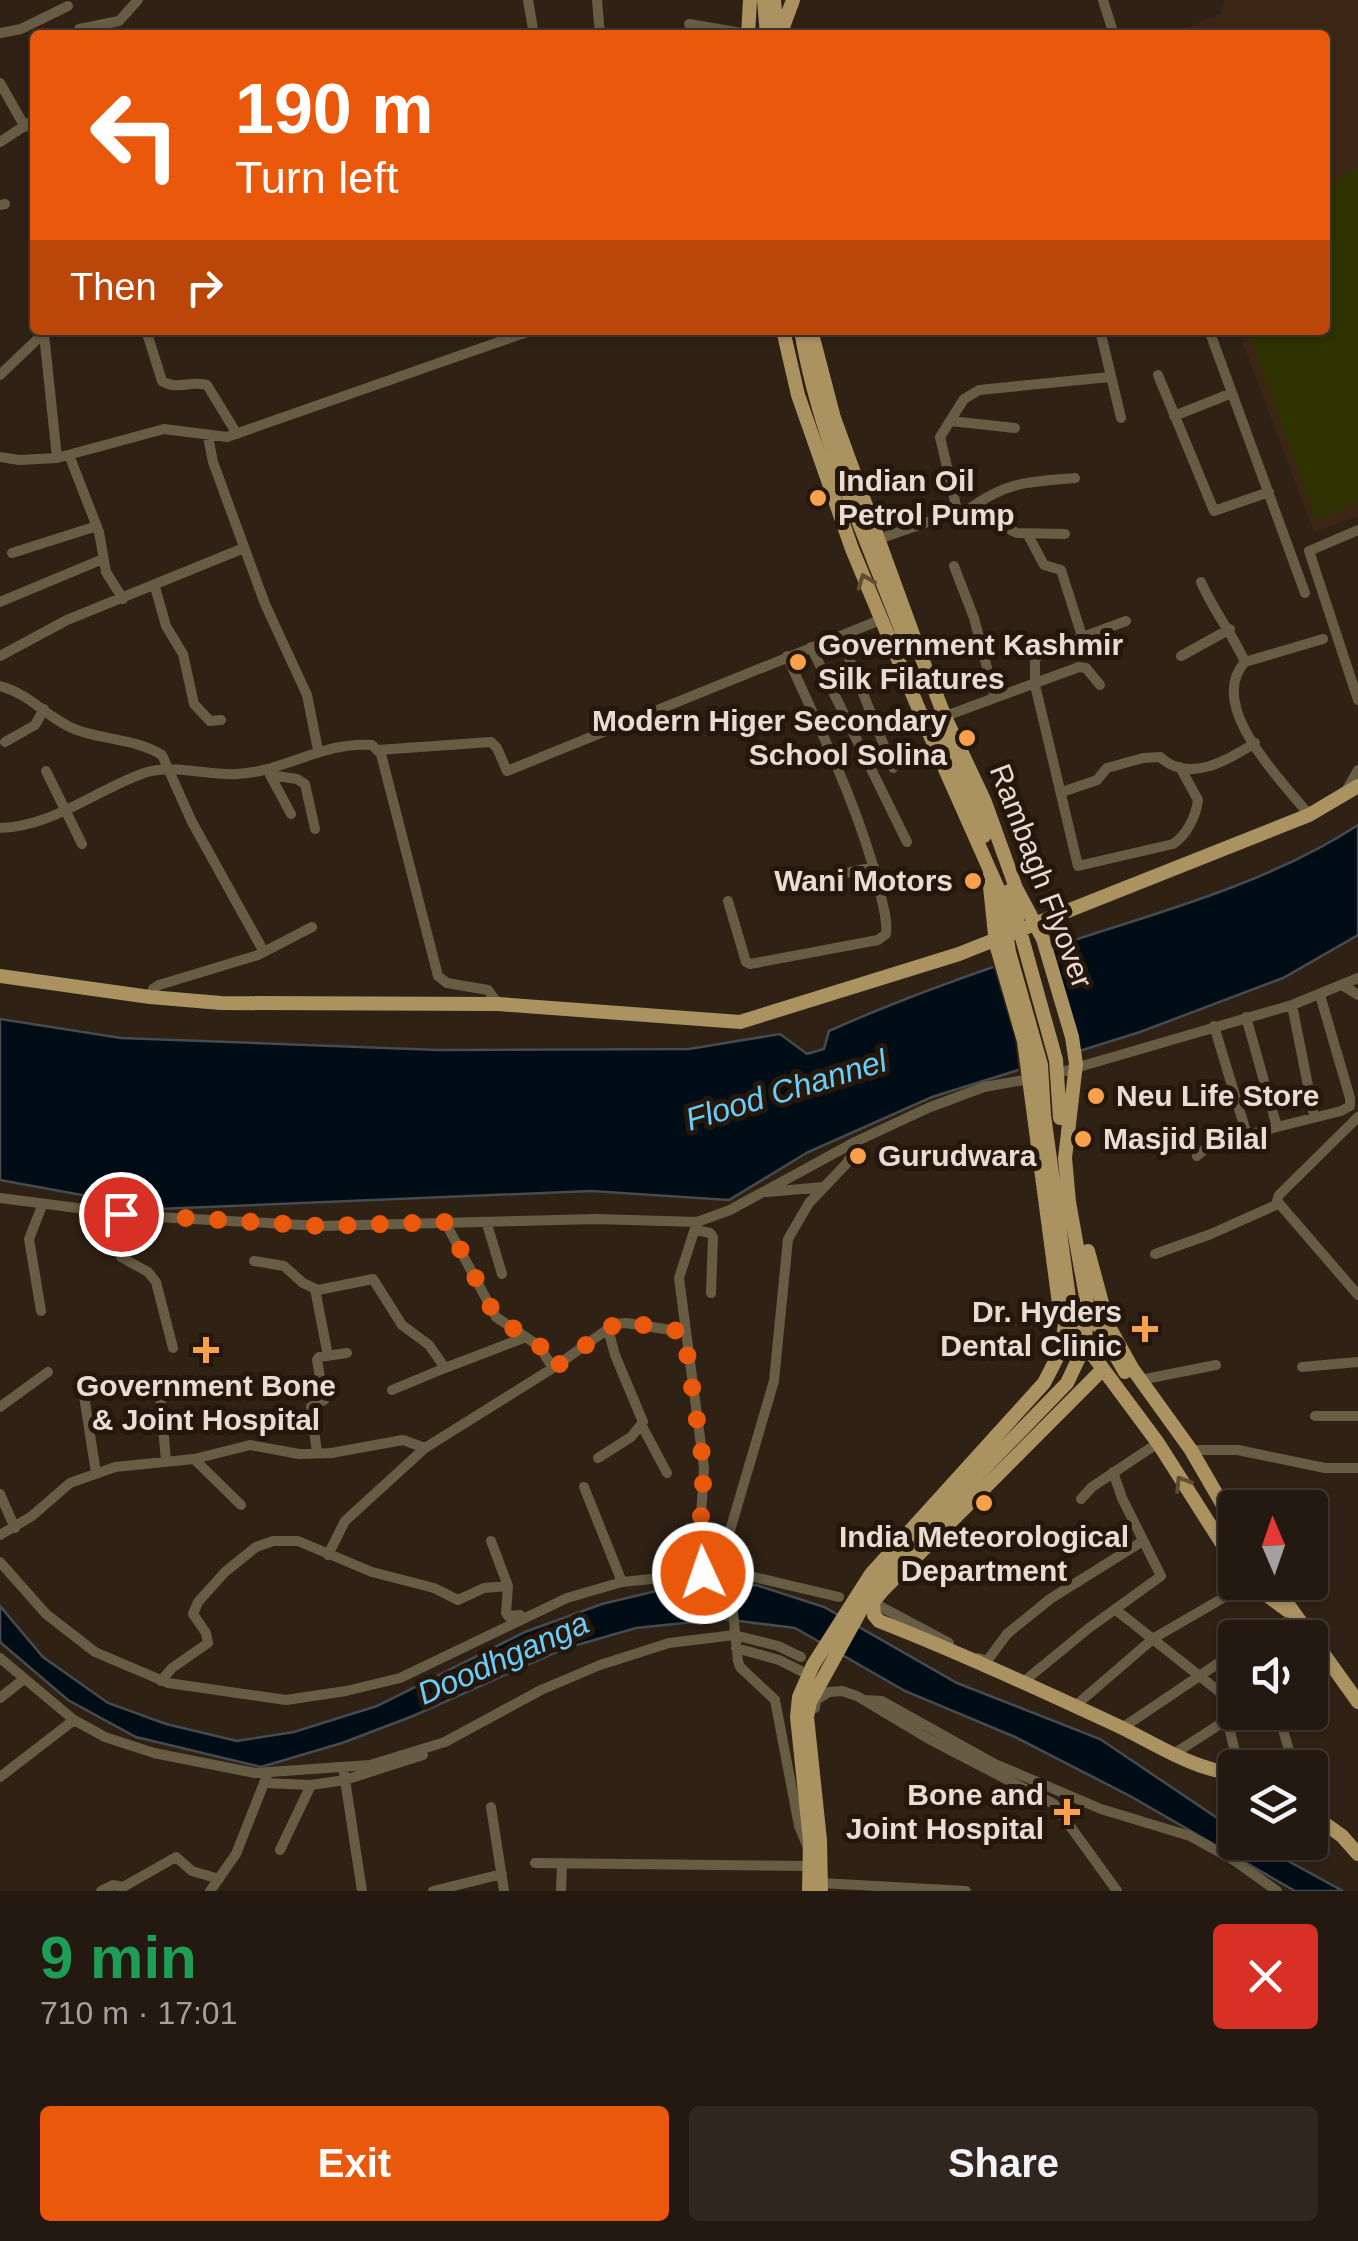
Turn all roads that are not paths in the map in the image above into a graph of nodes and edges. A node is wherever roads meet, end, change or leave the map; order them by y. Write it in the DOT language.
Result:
graph roads {
  1 [pos="138,0"];
  2 [pos="528,0"];
  3 [pos="597,0"];
  4 [pos="784,0"];
  5 [pos="793,0"];
  6 [pos="1103,0"];
  7 [pos="762,3"];
  8 [pos="68,6"];
  9 [pos="689,24"];
  10 [pos="87,30"];
  11 [pos="533,30"];
  12 [pos="600,30"];
  13 [pos="721,30"];
  14 [pos="750,30"];
  15 [pos="772,30"];
  16 [pos="777,30"];
  17 [pos="1112,30"];
  18 [pos="0,34"];
  19 [pos="0,83"];
  20 [pos="30,123"];
  21 [pos="0,142"];
  22 [pos="43,335"];
  23 [pos="46,335"];
  24 [pos="148,335"];
  25 [pos="519,335"];
  26 [pos="784,335"];
  27 [pos="806,335"];
  28 [pos="807,335"];
  29 [pos="808,335"];
  30 [pos="1101,335"];
  31 [pos="1211,335"];
  32 [pos="0,375"];
  33 [pos="1158,375"];
  34 [pos="1110,377"];
  35 [pos="1232,393"];
  36 [pos="1174,416"];
  37 [pos="1121,418"];
  38 [pos="950,421"];
  39 [pos="1015,428"];
  40 [pos="237,434"];
  41 [pos="208,437"];
  42 [pos="63,456"];
  43 [pos="0,457"];
  44 [pos="1075,478"];
  45 [pos="1270,492"];
  46 [pos="963,509"];
  47 [pos="97,526"];
  48 [pos="1358,530"];
  49 [pos="1065,534"];
  50 [pos="1028,535"];
  51 [pos="872,542"];
  52 [pos="244,548"];
  53 [pos="852,549"];
  54 [pos="12,553"];
  55 [pos="103,559"];
  56 [pos="954,566"];
  57 [pos="1201,582"];
  58 [pos="155,586"];
  59 [pos="1305,593"];
  60 [pos="123,599"];
  61 [pos="0,602"];
  62 [pos="880,620"];
  63 [pos="1126,622"];
  64 [pos="1230,628"];
  65 [pos="840,636"];
  66 [pos="1082,636"];
  67 [pos="1323,639"];
  68 [pos="811,647"];
  69 [pos="0,656"];
  70 [pos="787,656"];
  71 [pos="1181,656"];
  72 [pos="1245,662"];
  73 [pos="1035,685"];
  74 [pos="1100,685"];
  75 [pos="0,686"];
  76 [pos="995,698"];
  77 [pos="1358,700"];
  78 [pos="44,709"];
  79 [pos="941,718"];
  80 [pos="220,720"];
  81 [pos="925,724"];
  82 [pos="4,742"];
  83 [pos="1255,743"];
  84 [pos="318,750"];
  85 [pos="378,750"];
  86 [pos="1180,767"];
  87 [pos="893,768"];
  88 [pos="170,770"];
  89 [pos="1358,770"];
  90 [pos="46,771"];
  91 [pos="269,772"];
  92 [pos="1358,786"];
  93 [pos="1062,792"];
  94 [pos="1344,795"];
  95 [pos="64,810"];
  96 [pos="292,814"];
  97 [pos="1309,815"];
  98 [pos="0,828"];
  99 [pos="315,829"];
  100 [pos="906,842"];
  101 [pos="82,844"];
  102 [pos="874,867"];
  103 [pos="783,886"];
  104 [pos="728,902"];
  105 [pos="312,926"];
  106 [pos="1015,941"];
  107 [pos="264,952"];
  108 [pos="0,976"];
  109 [pos="1358,978"];
  110 [pos="1342,985"];
  111 [pos="1320,995"];
  112 [pos="1358,995"];
  113 [pos="150,997"];
  114 [pos="498,1004"];
  115 [pos="1292,1005"];
  116 [pos="1246,1017"];
  117 [pos="1214,1026"];
  118 [pos="1049,1069"];
  119 [pos="1314,1116"];
  120 [pos="1358,1117"];
  121 [pos="1278,1126"];
  122 [pos="1247,1135"];
  123 [pos="855,1142"];
  124 [pos="1197,1156"];
  125 [pos="824,1187"];
  126 [pos="761,1192"];
  127 [pos="0,1198"];
  128 [pos="1278,1204"];
  129 [pos="42,1206"];
  130 [pos="121,1214"];
  131 [pos="446,1222"];
  132 [pos="487,1224"];
  133 [pos="696,1226"];
  134 [pos="1155,1254"];
  135 [pos="254,1260"];
  136 [pos="502,1274"];
  137 [pos="315,1289"];
  138 [pos="711,1293"];
  139 [pos="1358,1294"];
  140 [pos="1088,1308"];
  141 [pos="41,1312"];
  142 [pos="1067,1323"];
  143 [pos="608,1329"];
  144 [pos="684,1332"];
  145 [pos="526,1337"];
  146 [pos="174,1348"];
  147 [pos="346,1353"];
  148 [pos="328,1356"];
  149 [pos="1358,1362"];
  150 [pos="1216,1365"];
  151 [pos="1302,1367"];
  152 [pos="444,1368"];
  153 [pos="554,1368"];
  154 [pos="1100,1368"];
  155 [pos="48,1372"];
  156 [pos="1140,1380"];
  157 [pos="392,1390"];
  158 [pos="1150,1394"];
  159 [pos="84,1396"];
  160 [pos="160,1396"];
  161 [pos="0,1407"];
  162 [pos="1132,1410"];
  163 [pos="1314,1416"];
  164 [pos="1358,1416"];
  165 [pos="642,1426"];
  166 [pos="1158,1443"];
  167 [pos="425,1448"];
  168 [pos="1186,1450"];
  169 [pos="317,1453"];
  170 [pos="598,1458"];
  171 [pos="194,1459"];
  172 [pos="166,1460"];
  173 [pos="1358,1468"];
  174 [pos="1113,1472"];
  175 [pos="667,1473"];
  176 [pos="96,1474"];
  177 [pos="584,1487"];
  178 [pos="0,1494"];
  179 [pos="1081,1499"];
  180 [pos="1218,1500"];
  181 [pos="241,1504"];
  182 [pos="1218,1507"];
  183 [pos="934,1521"];
  184 [pos="15,1528"];
  185 [pos="0,1536"];
  186 [pos="1218,1537"];
  187 [pos="491,1541"];
  188 [pos="1144,1541"];
  189 [pos="328,1555"];
  190 [pos="0,1562"];
  191 [pos="729,1572"];
  192 [pos="703,1573"];
  193 [pos="876,1578"];
  194 [pos="622,1582"];
  195 [pos="508,1586"];
  196 [pos="858,1600"];
  197 [pos="1220,1600"];
  198 [pos="1273,1600"];
  199 [pos="1285,1600"];
  200 [pos="541,1610"];
  201 [pos="1116,1610"];
  202 [pos="1296,1616"];
  203 [pos="1289,1620"];
  204 [pos="1299,1620"];
  205 [pos="734,1629"];
  206 [pos="1154,1638"];
  207 [pos="736,1648"];
  208 [pos="801,1656"];
  209 [pos="1328,1657"];
  210 [pos="0,1658"];
  211 [pos="1218,1662"];
  212 [pos="1199,1674"];
  213 [pos="816,1676"];
  214 [pos="24,1679"];
  215 [pos="162,1681"];
  216 [pos="1022,1683"];
  217 [pos="1218,1690"];
  218 [pos="842,1691"];
  219 [pos="0,1698"];
  220 [pos="864,1700"];
  221 [pos="1358,1702"];
  222 [pos="1075,1706"];
  223 [pos="74,1720"];
  224 [pos="1218,1725"];
  225 [pos="1122,1728"];
  226 [pos="1172,1756"];
  227 [pos="1218,1769"];
  228 [pos="344,1774"];
  229 [pos="0,1777"];
  230 [pos="266,1778"];
  231 [pos="310,1785"];
  232 [pos="491,1807"];
  233 [pos="1328,1826"];
  234 [pos="280,1850"];
  235 [pos="813,1852"];
  236 [pos="1358,1854"];
  237 [pos="536,1862"];
  238 [pos="562,1863"];
  239 [pos="502,1874"];
  240 [pos="220,1879"];
  241 [pos="817,1888"];
  242 [pos="101,1891"];
  243 [pos="210,1891"];
  244 [pos="362,1891"];
  245 [pos="433,1891"];
  246 [pos="504,1891"];
  247 [pos="560,1891"];
  248 [pos="966,1891"];
  249 [pos="1118,1891"];
  250 [pos="1278,1891"];
  1 -- 10 [label="street"];
  2 -- 11 [label="street"];
  3 -- 12 [label="street"];
  4 -- 7 [label="street"];
  5 -- 16 [label="main road"];
  6 -- 17 [label="street"];
  7 -- 14 [label="main road"];
  7 -- 15 [label="main road"];
  8 -- 18 [label="street"];
  9 -- 13 [label="street"];
  19 -- 20 [label="street"];
  20 -- 21 [label="street"];
  22 -- 32 [label="street"];
  23 -- 42 [label="street"];
  24 -- 40 [label="street"];
  25 -- 40 [label="street"];
  26 -- 53 [label="main road"];
  27 -- 142 [label="main road, Rambagh Flyover"];
  28 -- 51 [label="main road"];
  29 -- 140 [label="main road, Rambagh Flyover"];
  30 -- 34 [label="street"];
  31 -- 35 [label="street"];
  33 -- 36 [label="street"];
  34 -- 37 [label="street"];
  34 -- 38 [label="street"];
  35 -- 36 [label="street"];
  35 -- 45 [label="street"];
  36 -- 45 [label="street"];
  38 -- 39 [label="street"];
  38 -- 46 [label="street"];
  40 -- 41 [label="street"];
  41 -- 42 [label="street"];
  41 -- 52 [label="street"];
  42 -- 43 [label="street"];
  42 -- 47 [label="street"];
  44 -- 46 [label="street"];
  45 -- 59 [label="street"];
  46 -- 50 [label="street"];
  46 -- 51 [label="street"];
  47 -- 54 [label="street"];
  47 -- 55 [label="street"];
  48 -- 77 [label="street"];
  49 -- 50 [label="street"];
  50 -- 66 [label="street"];
  51 -- 53 [label="street"];
  51 -- 79 [label="main road"];
  52 -- 58 [label="street"];
  52 -- 84 [label="street"];
  62 -- 53 [label="main road, one-way"];
  55 -- 60 [label="street"];
  55 -- 61 [label="street"];
  56 -- 76 [label="street"];
  57 -- 64 [label="street"];
  58 -- 60 [label="street"];
  58 -- 80 [label="street"];
  60 -- 69 [label="street"];
  62 -- 65 [label="street"];
  62 -- 81 [label="main road"];
  63 -- 66 [label="street"];
  64 -- 71 [label="street"];
  64 -- 72 [label="street"];
  65 -- 68 [label="street"];
  65 -- 87 [label="street"];
  66 -- 73 [label="street"];
  67 -- 72 [label="street"];
  68 -- 70 [label="street"];
  68 -- 100 [label="street"];
  70 -- 85 [label="street"];
  70 -- 102 [label="street"];
  72 -- 83 [label="street"];
  73 -- 74 [label="street"];
  73 -- 76 [label="street"];
  73 -- 93 [label="street"];
  75 -- 78 [label="street"];
  76 -- 79 [label="street"];
  78 -- 82 [label="street"];
  78 -- 88 [label="street"];
  79 -- 81 [label="street"];
  79 -- 106 [label="main road"];
  81 -- 106 [label="main road"];
  83 -- 86 [label="street"];
  83 -- 97 [label="street"];
  84 -- 85 [label="street"];
  84 -- 91 [label="street"];
  85 -- 114 [label="street"];
  86 -- 93 [label="street"];
  86 -- 93 [label="street"];
  88 -- 91 [label="street"];
  88 -- 95 [label="street"];
  88 -- 107 [label="street"];
  89 -- 94 [label="street"];
  90 -- 95 [label="street"];
  91 -- 96 [label="street"];
  91 -- 99 [label="street"];
  92 -- 94 [label="main road"];
  94 -- 97 [label="main road"];
  95 -- 98 [label="street"];
  95 -- 101 [label="street"];
  97 -- 106 [label="main road"];
  102 -- 103 [label="street"];
  102 -- 104 [label="street"];
  105 -- 107 [label="street"];
  106 -- 114 [label="main road"];
  106 -- 118 [label="main road"];
  107 -- 113 [label="street"];
  108 -- 113 [label="main road"];
  109 -- 110 [label="street"];
  110 -- 111 [label="street"];
  110 -- 112 [label="street"];
  111 -- 115 [label="street"];
  111 -- 119 [label="street"];
  113 -- 114 [label="main road"];
  115 -- 116 [label="street"];
  115 -- 119 [label="street"];
  116 -- 117 [label="street"];
  116 -- 121 [label="street"];
  117 -- 118 [label="street"];
  117 -- 122 [label="street"];
  118 -- 123 [label="street"];
  118 -- 142 [label="main road"];
  118 -- 156 [label="main road"];
  119 -- 121 [label="street"];
  120 -- 128 [label="street"];
  121 -- 122 [label="street"];
  122 -- 124 [label="street"];
  123 -- 125 [label="street"];
  123 -- 126 [label="street"];
  125 -- 126 [label="street"];
  125 -- 191 [label="street"];
  126 -- 133 [label="street"];
  127 -- 129 [label="street"];
  128 -- 134 [label="street"];
  128 -- 139 [label="street"];
  129 -- 130 [label="street"];
  129 -- 141 [label="street"];
  130 -- 131 [label="street"];
  130 -- 146 [label="street"];
  131 -- 132 [label="street"];
  131 -- 145 [label="street"];
  132 -- 133 [label="street"];
  132 -- 136 [label="street"];
  133 -- 138 [label="street"];
  133 -- 144 [label="street"];
  135 -- 137 [label="street"];
  137 -- 148 [label="street"];
  137 -- 152 [label="street"];
  140 -- 168 [label="main road"];
  140 -- 183 [label="main road, Rambagh Flyover"];
  142 -- 154 [label="main road, Rambagh Flyover"];
  142 -- 193 [label="main road"];
  143 -- 144 [label="street"];
  143 -- 153 [label="street"];
  143 -- 165 [label="street"];
  144 -- 192 [label="street"];
  145 -- 152 [label="street"];
  145 -- 153 [label="street"];
  147 -- 148 [label="street"];
  148 -- 169 [label="street"];
  149 -- 151 [label="street"];
  150 -- 156 [label="street"];
  152 -- 157 [label="street"];
  153 -- 167 [label="street"];
  154 -- 162 [label="main road, Rambagh Flyover"];
  154 -- 183 [label="main road"];
  154 -- 196 [label="main road"];
  155 -- 161 [label="street"];
  156 -- 158 [label="main road"];
  158 -- 162 [label="main road"];
  158 -- 168 [label="main road"];
  159 -- 176 [label="street"];
  160 -- 172 [label="street"];
  162 -- 166 [label="main road, Rambagh Flyover"];
  163 -- 164 [label="street"];
  165 -- 170 [label="street"];
  165 -- 175 [label="street"];
  166 -- 174 [label="street"];
  186 -- 166 [label="main road, Rambagh Flyover, one-way"];
  167 -- 169 [label="street"];
  167 -- 189 [label="street"];
  168 -- 173 [label="street"];
  168 -- 180 [label="main road"];
  168 -- 182 [label="main road"];
  169 -- 171 [label="street"];
  171 -- 172 [label="street"];
  171 -- 181 [label="street"];
  172 -- 176 [label="street"];
  174 -- 179 [label="street"];
  174 -- 188 [label="street"];
  176 -- 184 [label="street"];
  177 -- 194 [label="street"];
  178 -- 184 [label="street"];
  183 -- 193 [label="main road"];
  184 -- 185 [label="street"];
  187 -- 195 [label="street"];
  188 -- 196 [label="street"];
  188 -- 201 [label="street"];
  189 -- 195 [label="street"];
  189 -- 215 [label="street"];
  190 -- 215 [label="street"];
  191 -- 192 [label="street"];
  191 -- 196 [label="street"];
  191 -- 205 [label="street"];
  192 -- 194 [label="street"];
  193 -- 196 [label="main road"];
  193 -- 213 [label="main road"];
  194 -- 200 [label="street"];
  195 -- 200 [label="street"];
  196 -- 213 [label="main road"];
  196 -- 216 [label="main road"];
  197 -- 206 [label="street"];
  198 -- 202 [label="main road"];
  199 -- 202 [label="main road"];
  200 -- 215 [label="street"];
  201 -- 206 [label="street"];
  201 -- 216 [label="street"];
  202 -- 203 [label="street"];
  202 -- 204 [label="main road"];
  205 -- 207 [label="street"];
  205 -- 208 [label="street"];
  205 -- 228 [label="street"];
  206 -- 212 [label="street"];
  206 -- 222 [label="street"];
  207 -- 213 [label="street"];
  207 -- 235 [label="street"];
  209 -- 221 [label="main road"];
  210 -- 214 [label="street"];
  211 -- 212 [label="street"];
  212 -- 217 [label="street"];
  212 -- 225 [label="street"];
  213 -- 218 [label="street"];
  213 -- 235 [label="main road"];
  214 -- 219 [label="street"];
  214 -- 223 [label="street"];
  216 -- 222 [label="main road"];
  218 -- 220 [label="street"];
  218 -- 235 [label="street"];
  220 -- 249 [label="street"];
  220 -- 250 [label="street"];
  222 -- 225 [label="main road"];
  223 -- 229 [label="street"];
  223 -- 230 [label="street"];
  224 -- 226 [label="street"];
  225 -- 226 [label="main road"];
  226 -- 227 [label="main road"];
  228 -- 230 [label="street"];
  228 -- 231 [label="street"];
  228 -- 244 [label="street"];
  230 -- 231 [label="street"];
  230 -- 240 [label="street"];
  231 -- 234 [label="street"];
  232 -- 239 [label="street"];
  233 -- 236 [label="main road"];
  235 -- 238 [label="street"];
  235 -- 241 [label="main road"];
  235 -- 241 [label="main road"];
  237 -- 238 [label="street"];
  238 -- 247 [label="street"];
  239 -- 245 [label="street"];
  239 -- 246 [label="street"];
  240 -- 242 [label="street"];
  240 -- 243 [label="street"];
  241 -- 248 [label="street"];
}
